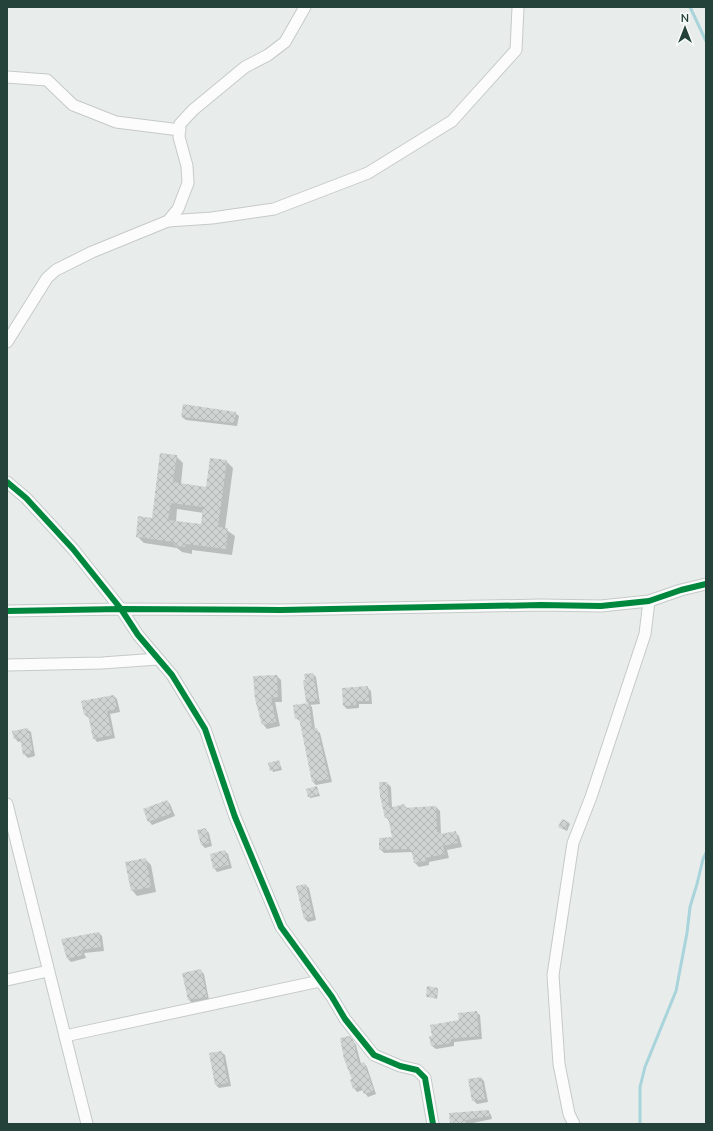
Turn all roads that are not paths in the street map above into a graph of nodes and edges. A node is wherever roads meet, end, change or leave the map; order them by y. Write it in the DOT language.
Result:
graph roads {
  1 [pos="305,7"];
  2 [pos="518,8"];
  3 [pos="7,77"];
  4 [pos="180,130"];
  5 [pos="168,220"];
  6 [pos="7,342"];
  7 [pos="7,482"];
  8 [pos="706,584"];
  9 [pos="649,601"];
  10 [pos="121,608"];
  11 [pos="7,610"];
  12 [pos="158,659"];
  13 [pos="7,665"];
  14 [pos="7,804"];
  15 [pos="48,971"];
  16 [pos="7,980"];
  17 [pos="320,981"];
  18 [pos="65,1036"];
  19 [pos="87,1124"];
  20 [pos="433,1124"];
  21 [pos="574,1124"];
  1 -- 4 [label="street"];
  2 -- 5 [label="street"];
  3 -- 4 [label="street"];
  4 -- 5 [label="street"];
  5 -- 6 [label="street"];
  7 -- 10 [label="street"];
  8 -- 9 [label="street"];
  9 -- 10 [label="street"];
  9 -- 21 [label="street"];
  10 -- 11 [label="street"];
  10 -- 12 [label="street"];
  12 -- 13 [label="street"];
  12 -- 17 [label="street"];
  14 -- 15 [label="street"];
  15 -- 16 [label="street"];
  15 -- 18 [label="street"];
  17 -- 18 [label="street"];
  17 -- 20 [label="street"];
  18 -- 19 [label="street"];
}
